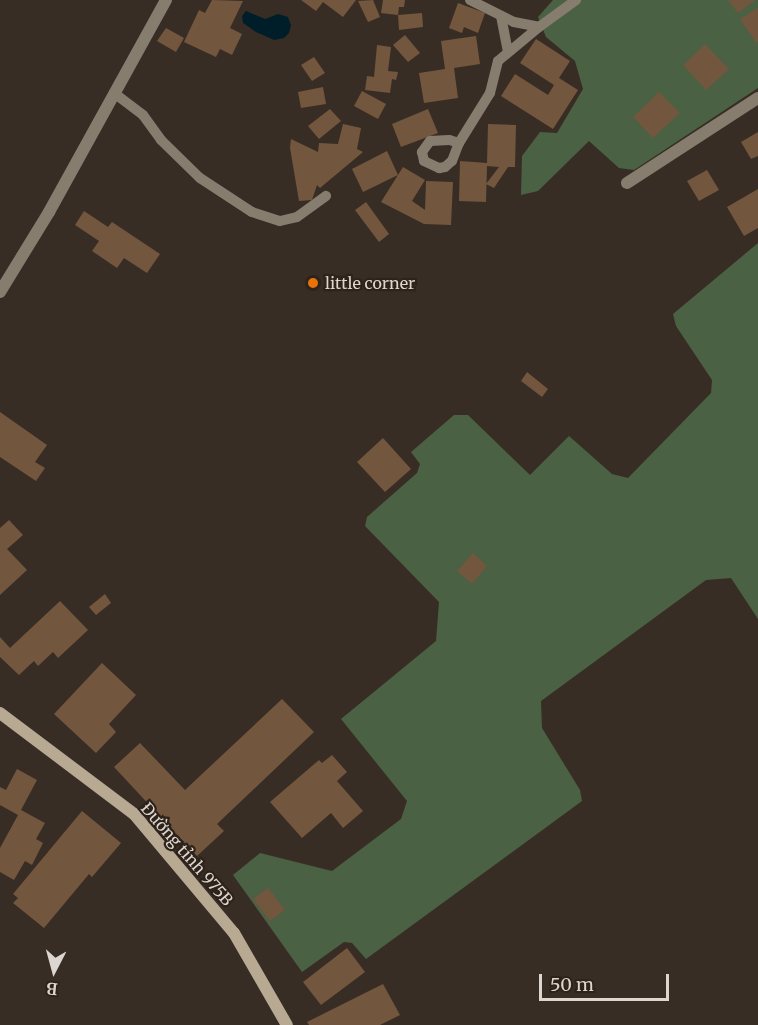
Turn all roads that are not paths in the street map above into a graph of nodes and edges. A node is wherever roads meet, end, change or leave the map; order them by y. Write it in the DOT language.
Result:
graph roads {
  1 [pos="166,0"];
  2 [pos="470,0"];
  3 [pos="576,0"];
  4 [pos="501,16"];
  5 [pos="539,27"];
  6 [pos="508,51"];
  7 [pos="114,93"];
  8 [pos="758,98"];
  9 [pos="459,143"];
  10 [pos="627,183"];
  11 [pos="326,196"];
  12 [pos="0,292"];
  13 [pos="0,713"];
  14 [pos="287,1025"];
  1 -- 7 [label="street"];
  2 -- 4 [label="lane"];
  3 -- 5 [label="lane"];
  4 -- 5 [label="lane"];
  4 -- 6 [label="lane"];
  5 -- 6 [label="lane"];
  6 -- 9 [label="lane"];
  7 -- 11 [label="lane"];
  7 -- 12 [label="street"];
  8 -- 10 [label="street"];
  13 -- 14 [label="main road, Đường tỉnh 975B"];
}
